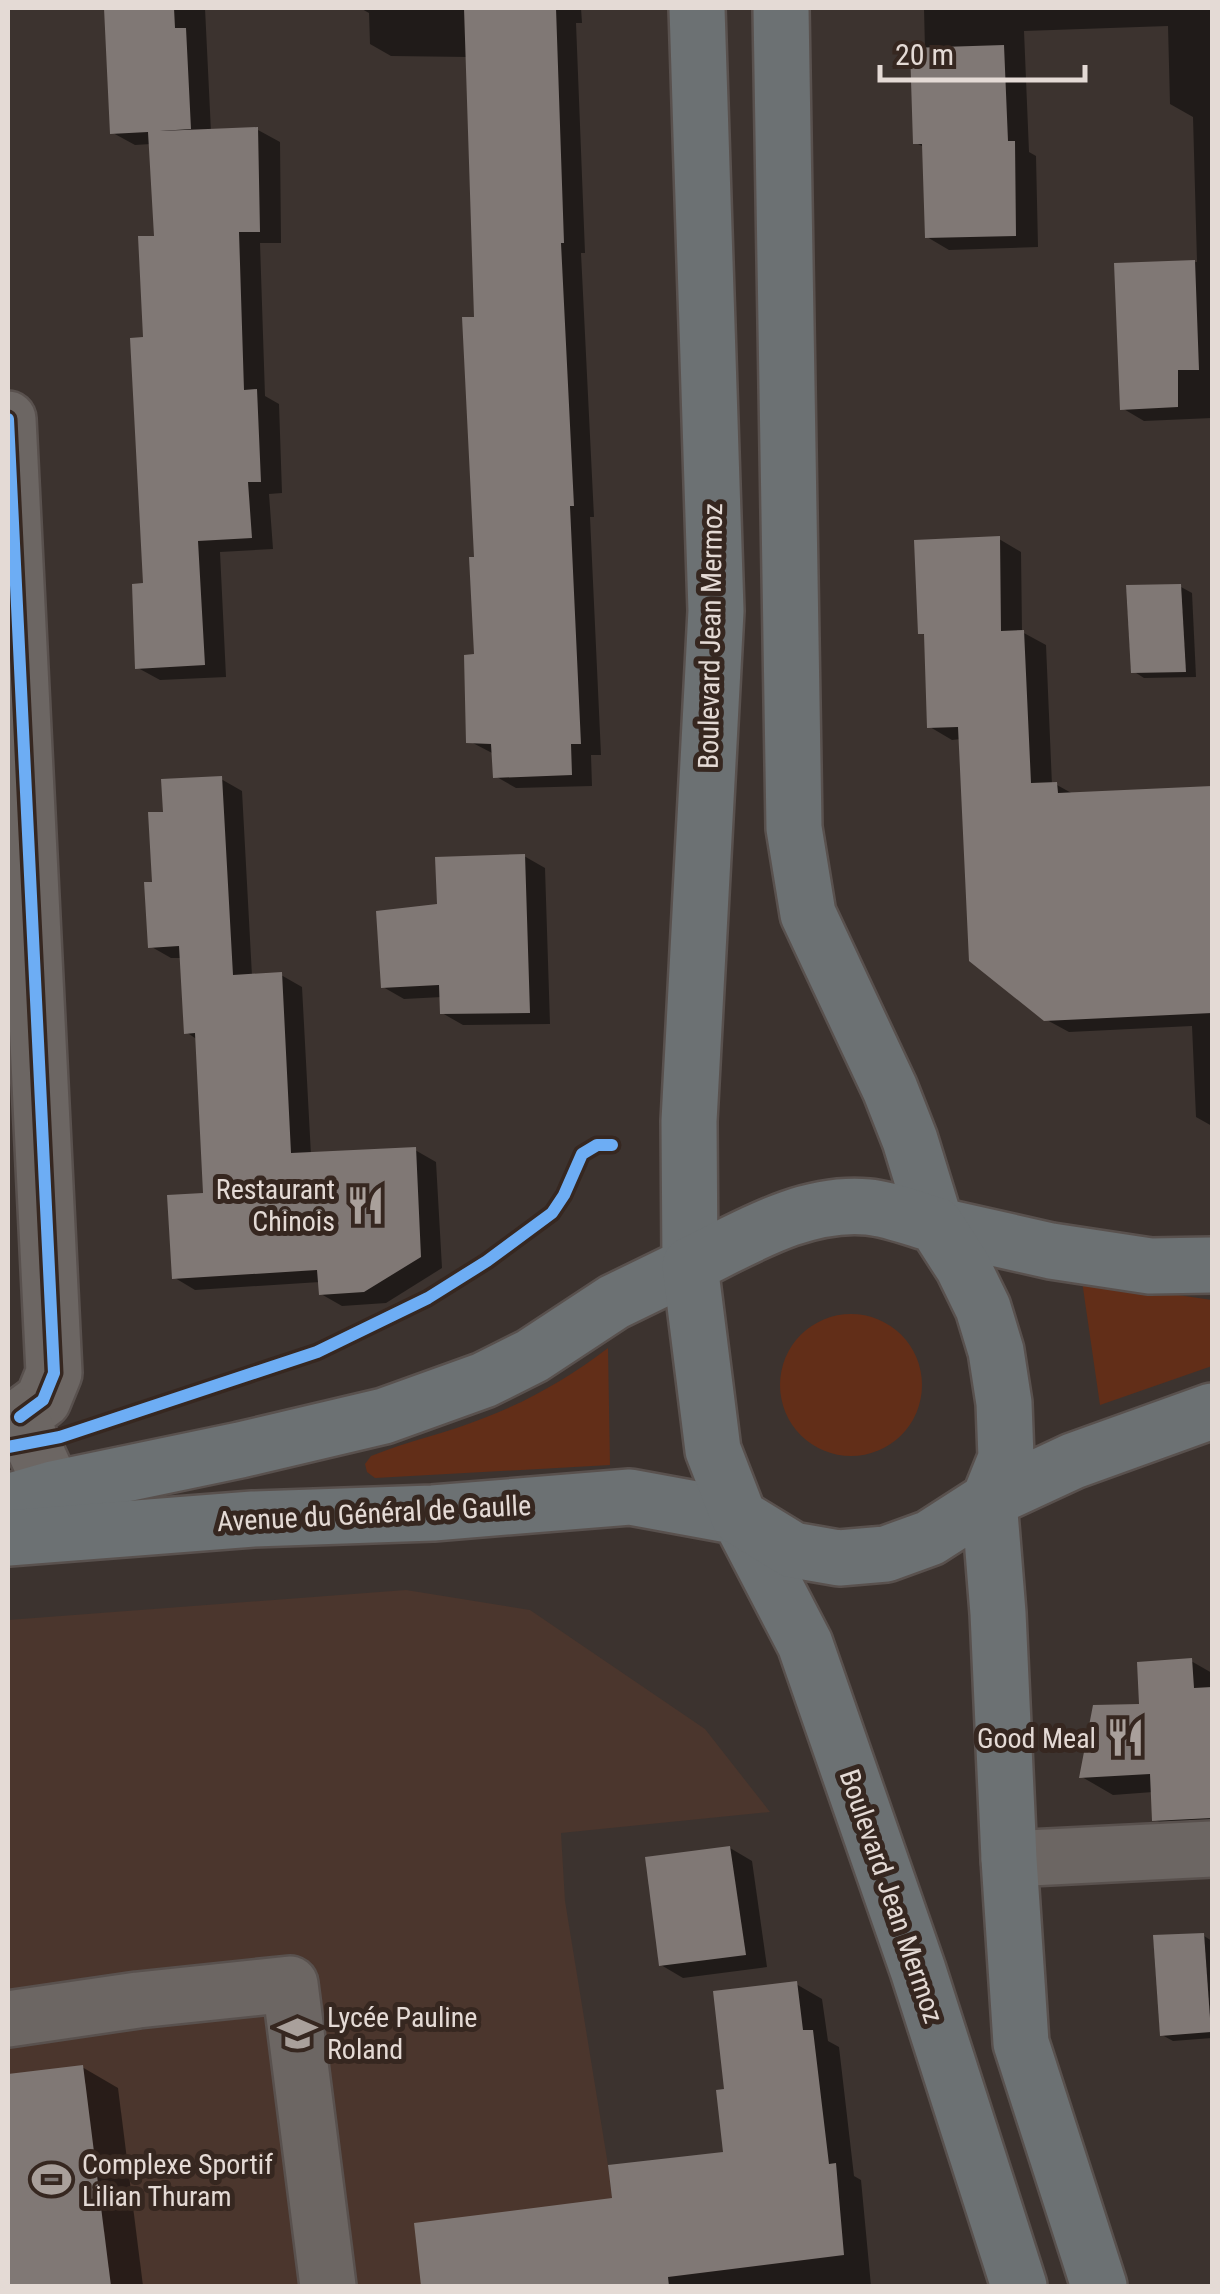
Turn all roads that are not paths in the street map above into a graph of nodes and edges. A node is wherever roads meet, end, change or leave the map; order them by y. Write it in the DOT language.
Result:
graph roads {
  1 [pos="697,8"];
  2 [pos="780,8"];
  3 [pos="8,420"];
  4 [pos="936,1225"];
  5 [pos="690,1265"];
  6 [pos="1212,1265"];
  7 [pos="1212,1411"];
  8 [pos="14,1418"];
  9 [pos="30,1495"];
  10 [pos="989,1500"];
  11 [pos="739,1517"];
  12 [pos="8,1538"];
  13 [pos="1212,1849"];
  14 [pos="1009,1859"];
  15 [pos="8,2018"];
  16 [pos="328,2286"];
  17 [pos="1019,2286"];
  18 [pos="1098,2286"];
  1 -- 5 [label="main road, Boulevard Jean Mermoz"];
  2 -- 4 [label="main road"];
  3 -- 8 [label="street"];
  4 -- 5 [label="main road"];
  4 -- 6 [label="main road"];
  4 -- 10 [label="main road"];
  5 -- 9 [label="main road"];
  5 -- 11 [label="main road, Boulevard Jean Mermoz"];
  7 -- 10 [label="main road"];
  8 -- 9 [label="street"];
  10 -- 11 [label="main road"];
  10 -- 14 [label="main road"];
  11 -- 12 [label="main road, Avenue du Général de Gaulle"];
  11 -- 17 [label="main road, Boulevard Jean Mermoz"];
  13 -- 14 [label="street"];
  14 -- 18 [label="main road"];
  15 -- 16 [label="street"];
}
